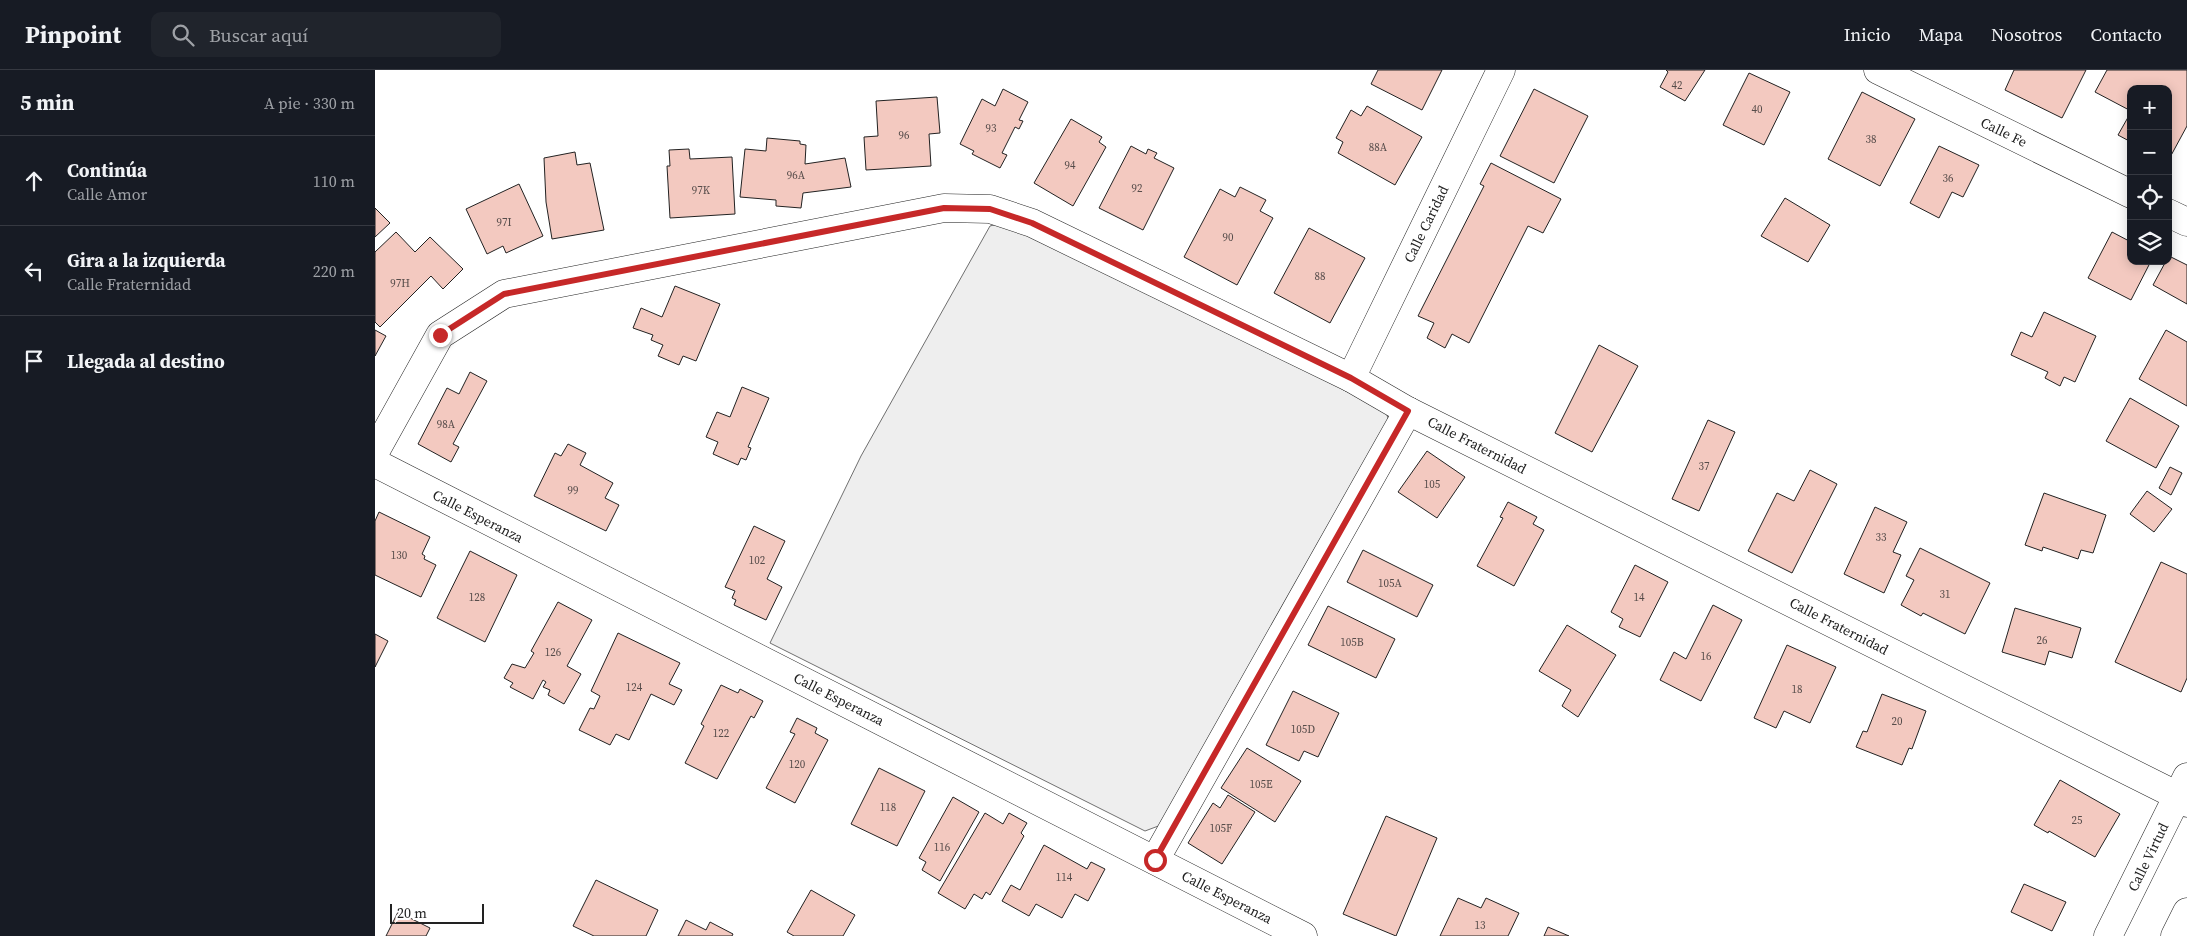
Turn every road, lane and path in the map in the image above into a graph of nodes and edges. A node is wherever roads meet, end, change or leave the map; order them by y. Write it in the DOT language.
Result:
graph roads {
  1 [pos="1501,70"];
  2 [pos="1878,70"];
  3 [pos="2127,192"];
  4 [pos="2172,215"];
  5 [pos="2187,222"];
  6 [pos="1351,378"];
  7 [pos="1408,411"];
  8 [pos="375,452"];
  9 [pos="375,463"];
  10 [pos="2184,792"];
  11 [pos="1155,860"];
  12 [pos="2187,912"];
  13 [pos="1303,936"];
  14 [pos="2109,936"];
  15 [pos="2175,936"];
  1 -- 6 [label="street, Calle Caridad"];
  2 -- 3 [label="street, Calle Fe"];
  4 -- 5 [label="street"];
  6 -- 7 [label="street, Calle Fraternidad"];
  6 -- 8 [label="street, Calle Fraternidad"];
  7 -- 10 [label="street, Calle Fraternidad"];
  7 -- 11 [label="street"];
  9 -- 11 [label="street, Calle Esperanza"];
  10 -- 14 [label="street, Calle Virtud"];
  11 -- 13 [label="street, Calle Esperanza"];
  12 -- 15 [label="street"];
}
